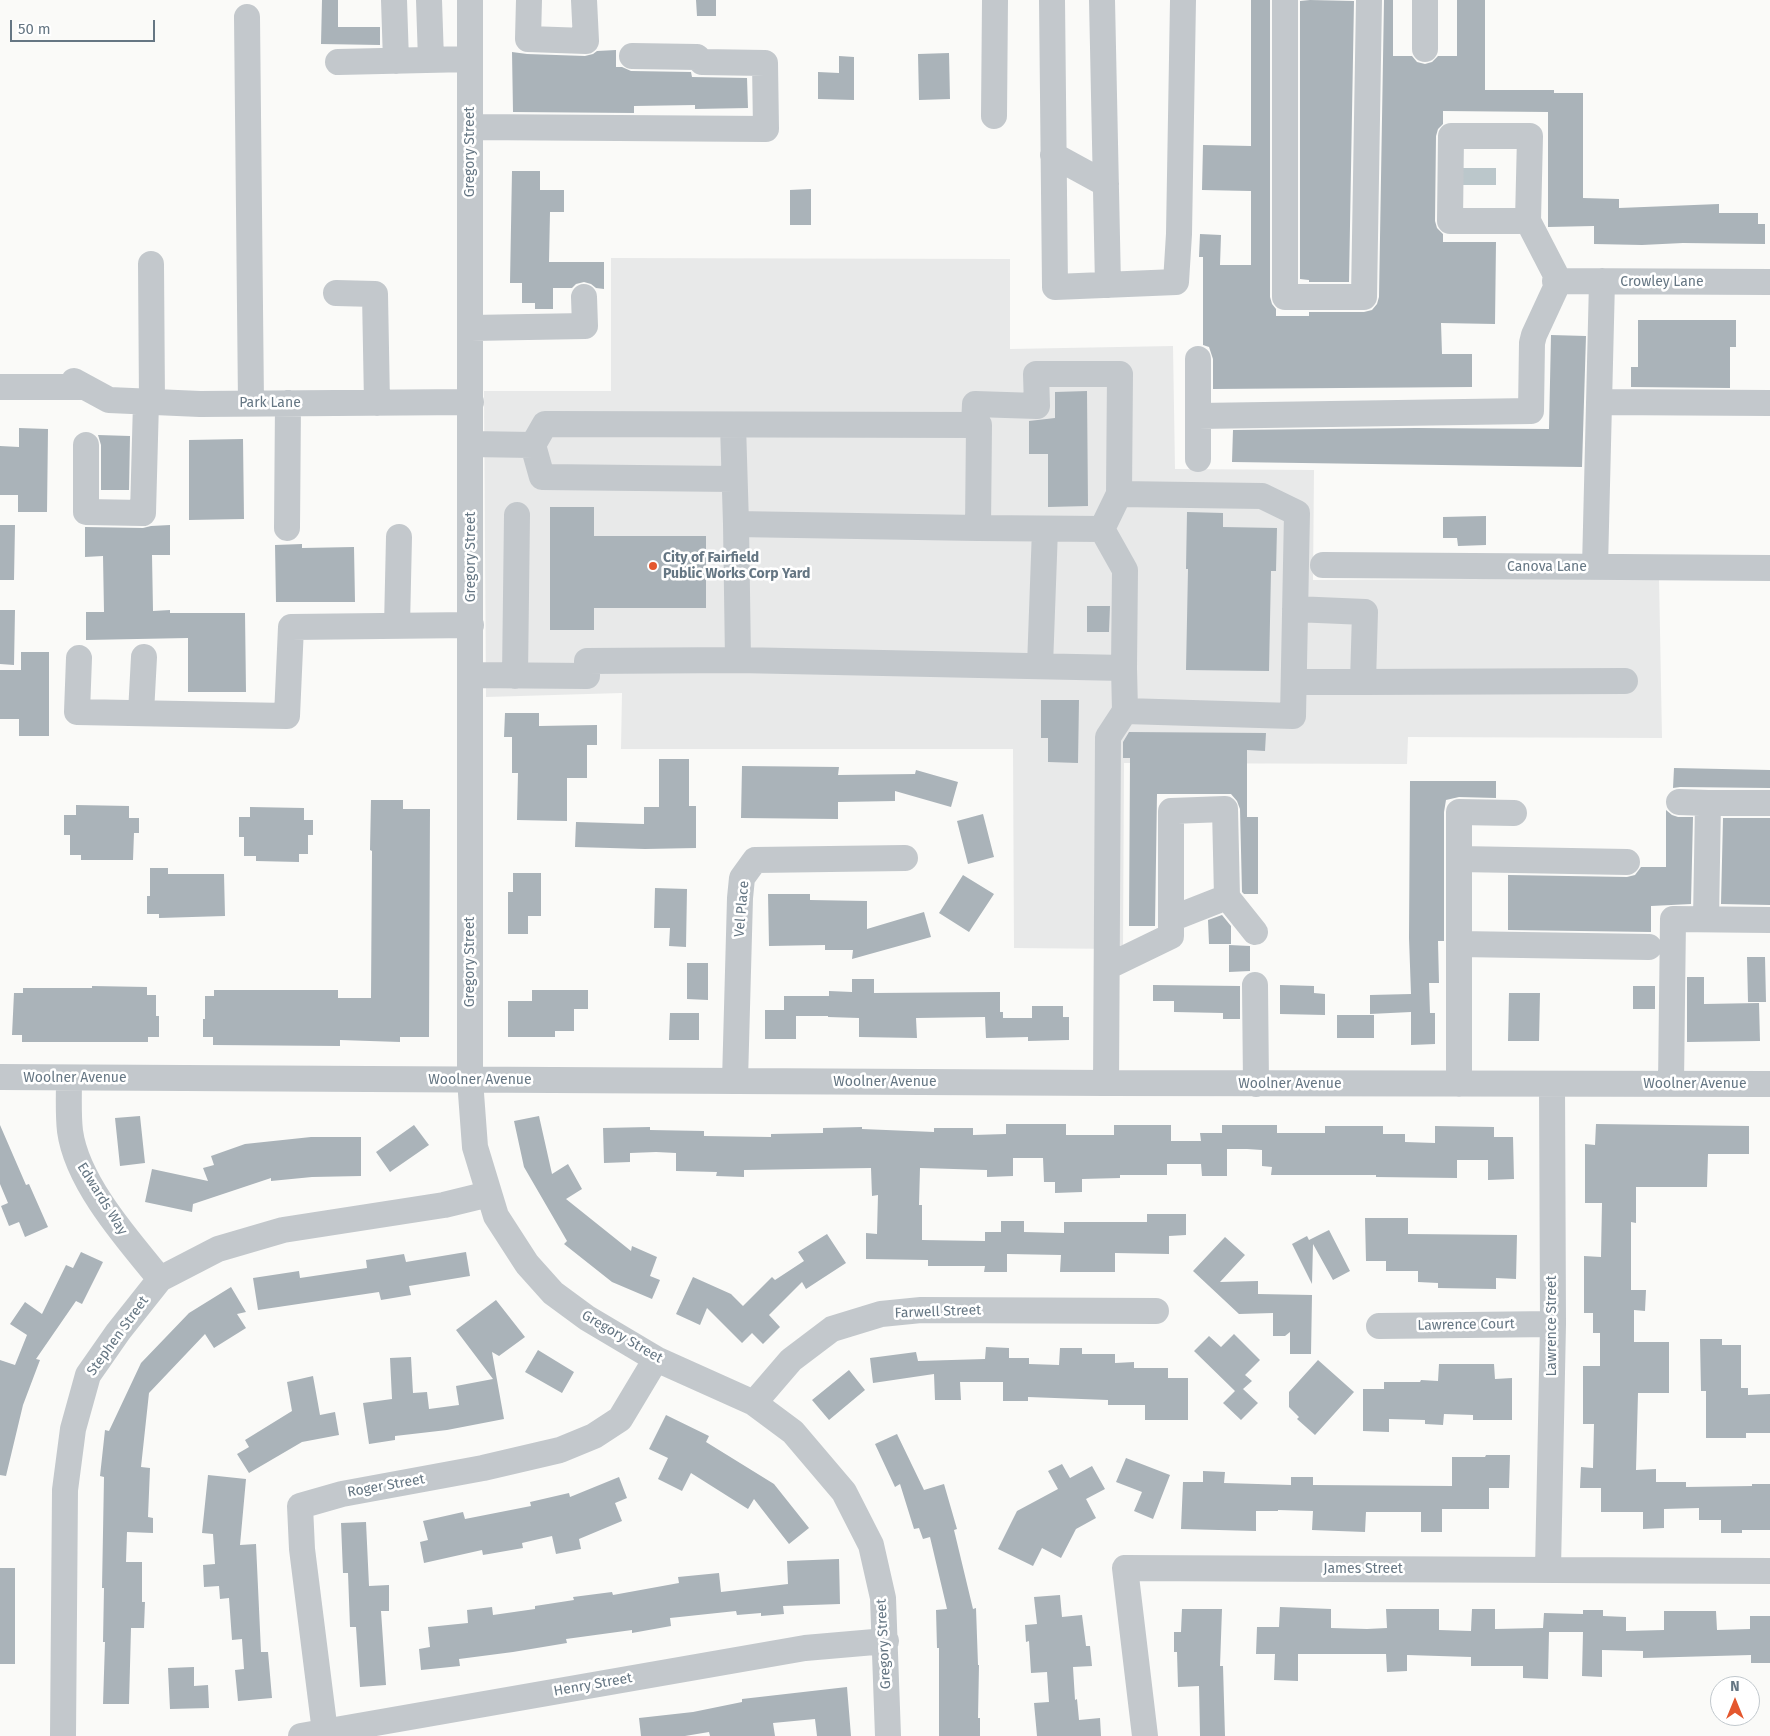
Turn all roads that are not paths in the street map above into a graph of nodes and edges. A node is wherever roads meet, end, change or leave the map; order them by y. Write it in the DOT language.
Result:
graph roads {
  1 [pos="394,0"];
  2 [pos="429,0"];
  3 [pos="470,0"];
  4 [pos="528,0"];
  5 [pos="584,0"];
  6 [pos="995,0"];
  7 [pos="1052,0"];
  8 [pos="1102,0"];
  9 [pos="1183,0"];
  10 [pos="1284,0"];
  11 [pos="1369,0"];
  12 [pos="1425,0"];
  13 [pos="247,17"];
  14 [pos="1425,49"];
  15 [pos="632,56"];
  16 [pos="470,59"];
  17 [pos="431,60"];
  18 [pos="396,61"];
  19 [pos="338,62"];
  20 [pos="994,116"];
  21 [pos="470,127"];
  22 [pos="1053,155"];
  23 [pos="1106,184"];
  24 [pos="1528,221"];
  25 [pos="151,264"];
  26 [pos="1557,282"];
  27 [pos="1602,282"];
  28 [pos="1770,282"];
  29 [pos="1108,285"];
  30 [pos="336,293"];
  31 [pos="584,297"];
  32 [pos="470,328"];
  33 [pos="1198,359"];
  34 [pos="0,387"];
  35 [pos="149,402"];
  36 [pos="471,402"];
  37 [pos="1600,402"];
  38 [pos="288,403"];
  39 [pos="377,403"];
  40 [pos="1770,403"];
  41 [pos="251,404"];
  42 [pos="1198,416"];
  43 [pos="733,425"];
  44 [pos="974,425"];
  45 [pos="470,444"];
  46 [pos="86,445"];
  47 [pos="533,445"];
  48 [pos="1198,459"];
  49 [pos="734,479"];
  50 [pos="1119,494"];
  51 [pos="517,516"];
  52 [pos="736,524"];
  53 [pos="287,528"];
  54 [pos="978,528"];
  55 [pos="1045,529"];
  56 [pos="1102,529"];
  57 [pos="399,537"];
  58 [pos="1323,565"];
  59 [pos="1595,567"];
  60 [pos="1770,568"];
  61 [pos="1295,609"];
  62 [pos="470,625"];
  63 [pos="397,626"];
  64 [pos="144,657"];
  65 [pos="79,658"];
  66 [pos="738,660"];
  67 [pos="1040,666"];
  68 [pos="1124,668"];
  69 [pos="470,675"];
  70 [pos="516,676"];
  71 [pos="1625,681"];
  72 [pos="1294,682"];
  73 [pos="1363,682"];
  74 [pos="1125,711"];
  75 [pos="141,713"];
  76 [pos="1679,802"];
  77 [pos="1708,803"];
  78 [pos="1770,803"];
  79 [pos="1514,813"];
  80 [pos="904,858"];
  81 [pos="1459,858"];
  82 [pos="1627,862"];
  83 [pos="1227,897"];
  84 [pos="1171,919"];
  85 [pos="1706,919"];
  86 [pos="1770,920"];
  87 [pos="1255,932"];
  88 [pos="1459,944"];
  89 [pos="1650,947"];
  90 [pos="1107,967"];
  91 [pos="1255,985"];
  92 [pos="0,1077"];
  93 [pos="68,1078"];
  94 [pos="470,1080"];
  95 [pos="735,1081"];
  96 [pos="1106,1083"];
  97 [pos="1256,1084"];
  98 [pos="1459,1084"];
  99 [pos="1552,1084"];
  100 [pos="1671,1084"];
  101 [pos="1770,1084"];
  102 [pos="489,1194"];
  103 [pos="160,1279"];
  104 [pos="1156,1311"];
  105 [pos="1552,1324"];
  106 [pos="1379,1326"];
  107 [pos="656,1359"];
  108 [pos="754,1403"];
  109 [pos="1548,1569"];
  110 [pos="1770,1571"];
  111 [pos="886,1641"];
  112 [pos="313,1734"];
  113 [pos="62,1736"];
  114 [pos="888,1736"];
  115 [pos="1145,1736"];
  1 -- 18 [label="street"];
  2 -- 17 [label="street"];
  3 -- 16 [label="street, Gregory Street"];
  4 -- 5 [label="street"];
  6 -- 20 [label="street"];
  7 -- 22 [label="street"];
  8 -- 23 [label="street"];
  9 -- 29 [label="street"];
  10 -- 11 [label="street"];
  12 -- 14 [label="street"];
  13 -- 41 [label="street"];
  15 -- 21 [label="street"];
  16 -- 17 [label="street"];
  16 -- 21 [label="street, Gregory Street"];
  17 -- 18 [label="street"];
  18 -- 19 [label="street"];
  21 -- 32 [label="street, Gregory Street"];
  22 -- 23 [label="street"];
  22 -- 29 [label="street"];
  23 -- 29 [label="street"];
  24 -- 26 [label="street"];
  25 -- 35 [label="street"];
  26 -- 27 [label="street, Crowley Lane"];
  26 -- 42 [label="street"];
  27 -- 28 [label="street, Crowley Lane"];
  27 -- 37 [label="street"];
  30 -- 39 [label="street"];
  31 -- 32 [label="street"];
  32 -- 36 [label="street, Gregory Street"];
  33 -- 42 [label="street"];
  34 -- 35 [label="street, Park Lane"];
  35 -- 41 [label="street, Park Lane"];
  35 -- 46 [label="street"];
  36 -- 39 [label="street, Park Lane"];
  36 -- 45 [label="street, Gregory Street"];
  37 -- 40 [label="street"];
  37 -- 59 [label="street"];
  38 -- 39 [label="street, Park Lane"];
  38 -- 41 [label="street, Park Lane"];
  38 -- 53 [label="street"];
  42 -- 48 [label="street"];
  43 -- 44 [label="street"];
  43 -- 47 [label="street"];
  43 -- 49 [label="street"];
  44 -- 50 [label="street"];
  44 -- 54 [label="street"];
  45 -- 47 [label="street"];
  45 -- 62 [label="street, Gregory Street"];
  47 -- 49 [label="street"];
  49 -- 52 [label="street"];
  50 -- 56 [label="street"];
  50 -- 61 [label="street"];
  51 -- 70 [label="street"];
  52 -- 54 [label="street"];
  52 -- 66 [label="street"];
  54 -- 55 [label="street"];
  55 -- 56 [label="street"];
  55 -- 67 [label="street"];
  56 -- 68 [label="street"];
  57 -- 63 [label="street"];
  58 -- 59 [label="street, Canova Lane"];
  59 -- 60 [label="street, Canova Lane"];
  61 -- 72 [label="street"];
  61 -- 73 [label="street"];
  62 -- 63 [label="street"];
  62 -- 69 [label="street, Gregory Street"];
  63 -- 75 [label="street"];
  64 -- 75 [label="street"];
  65 -- 75 [label="street"];
  66 -- 67 [label="street"];
  66 -- 70 [label="street"];
  67 -- 68 [label="street"];
  68 -- 74 [label="street"];
  69 -- 70 [label="street"];
  69 -- 94 [label="street, Gregory Street"];
  71 -- 73 [label="street"];
  72 -- 73 [label="street"];
  72 -- 74 [label="street"];
  74 -- 90 [label="street"];
  76 -- 77 [label="street"];
  77 -- 78 [label="street"];
  77 -- 85 [label="street"];
  79 -- 81 [label="street"];
  80 -- 95 [label="street, Vel Place"];
  81 -- 82 [label="street"];
  81 -- 88 [label="street"];
  83 -- 84 [label="street"];
  83 -- 84 [label="street"];
  83 -- 87 [label="street"];
  84 -- 90 [label="street"];
  85 -- 86 [label="street"];
  85 -- 100 [label="street"];
  88 -- 89 [label="street"];
  88 -- 98 [label="street"];
  90 -- 96 [label="street"];
  91 -- 97 [label="street"];
  92 -- 93 [label="street, Woolner Avenue"];
  93 -- 94 [label="street, Woolner Avenue"];
  93 -- 103 [label="street, Edwards Way"];
  94 -- 95 [label="street, Woolner Avenue"];
  94 -- 102 [label="street, Gregory Street"];
  95 -- 96 [label="street, Woolner Avenue"];
  96 -- 97 [label="street, Woolner Avenue"];
  97 -- 98 [label="street, Woolner Avenue"];
  98 -- 99 [label="street, Woolner Avenue"];
  99 -- 100 [label="street, Woolner Avenue"];
  99 -- 105 [label="street, Lawrence Street"];
  100 -- 101 [label="street, Woolner Avenue"];
  102 -- 103 [label="street, Stephen Street"];
  102 -- 107 [label="street, Gregory Street"];
  103 -- 113 [label="street, Stephen Street"];
  104 -- 108 [label="street, Farwell Street"];
  105 -- 106 [label="street, Lawrence Court"];
  105 -- 109 [label="street, Lawrence Street"];
  107 -- 108 [label="street, Gregory Street"];
  107 -- 112 [label="street, Roger Street"];
  108 -- 111 [label="street, Gregory Street"];
  109 -- 110 [label="street, James Street"];
  109 -- 115 [label="street, James Street"];
  111 -- 112 [label="street, Henry Street"];
  111 -- 114 [label="street, Gregory Street"];
}
